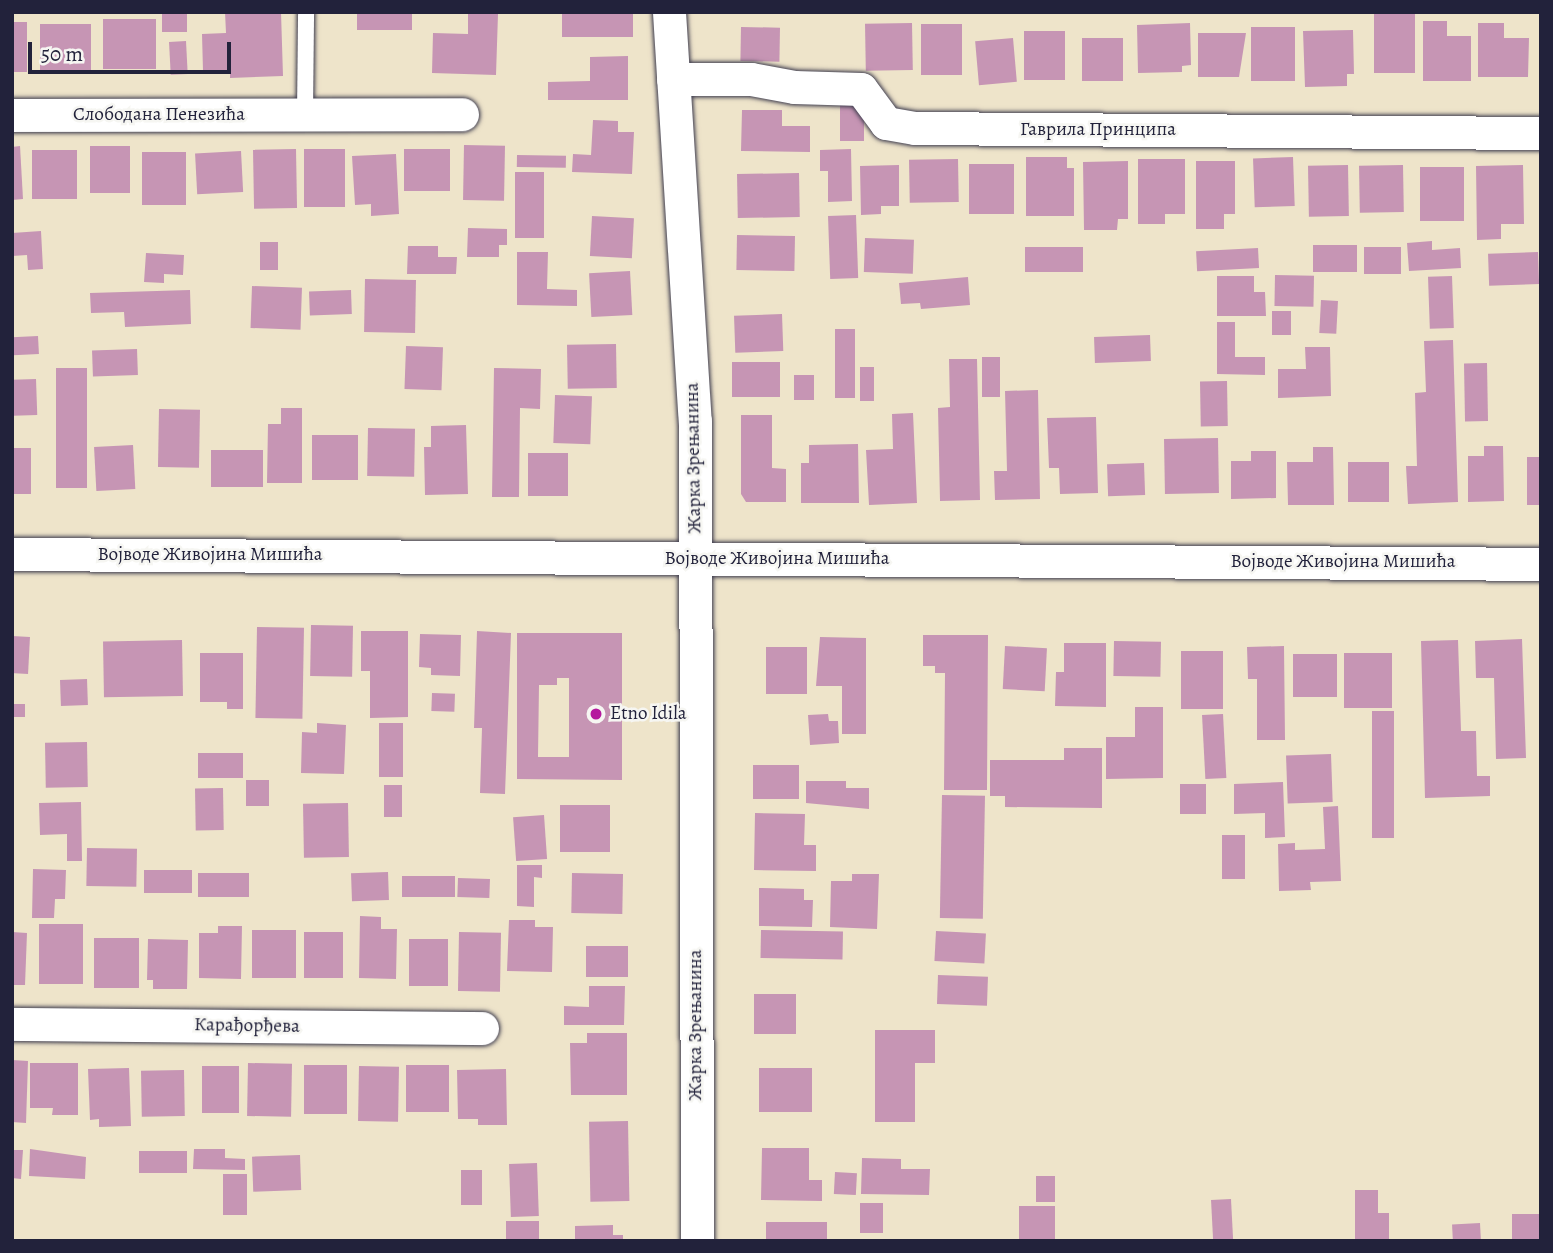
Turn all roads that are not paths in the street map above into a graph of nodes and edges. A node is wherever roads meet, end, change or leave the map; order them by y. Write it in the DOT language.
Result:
graph roads {
  1 [pos="306,12"];
  2 [pos="669,12"];
  3 [pos="673,79"];
  4 [pos="305,114"];
  5 [pos="461,114"];
  6 [pos="12,115"];
  7 [pos="1541,133"];
  8 [pos="12,554"];
  9 [pos="695,558"];
  10 [pos="1541,564"];
  11 [pos="12,1024"];
  12 [pos="482,1028"];
  13 [pos="697,1241"];
  1 -- 4 [label="lane"];
  2 -- 3 [label="street, Жарка Зрењанина"];
  3 -- 7 [label="street, Гаврила Принципа"];
  3 -- 9 [label="street, Жарка Зрењанина"];
  4 -- 5 [label="street, Слободана Пенезића"];
  4 -- 6 [label="street, Слободана Пенезића"];
  8 -- 9 [label="street, Војводе Живојина Мишића"];
  9 -- 10 [label="street, Војводе Живојина Мишића"];
  9 -- 13 [label="street, Жарка Зрењанина"];
  11 -- 12 [label="street, Карађорђева"];
}
